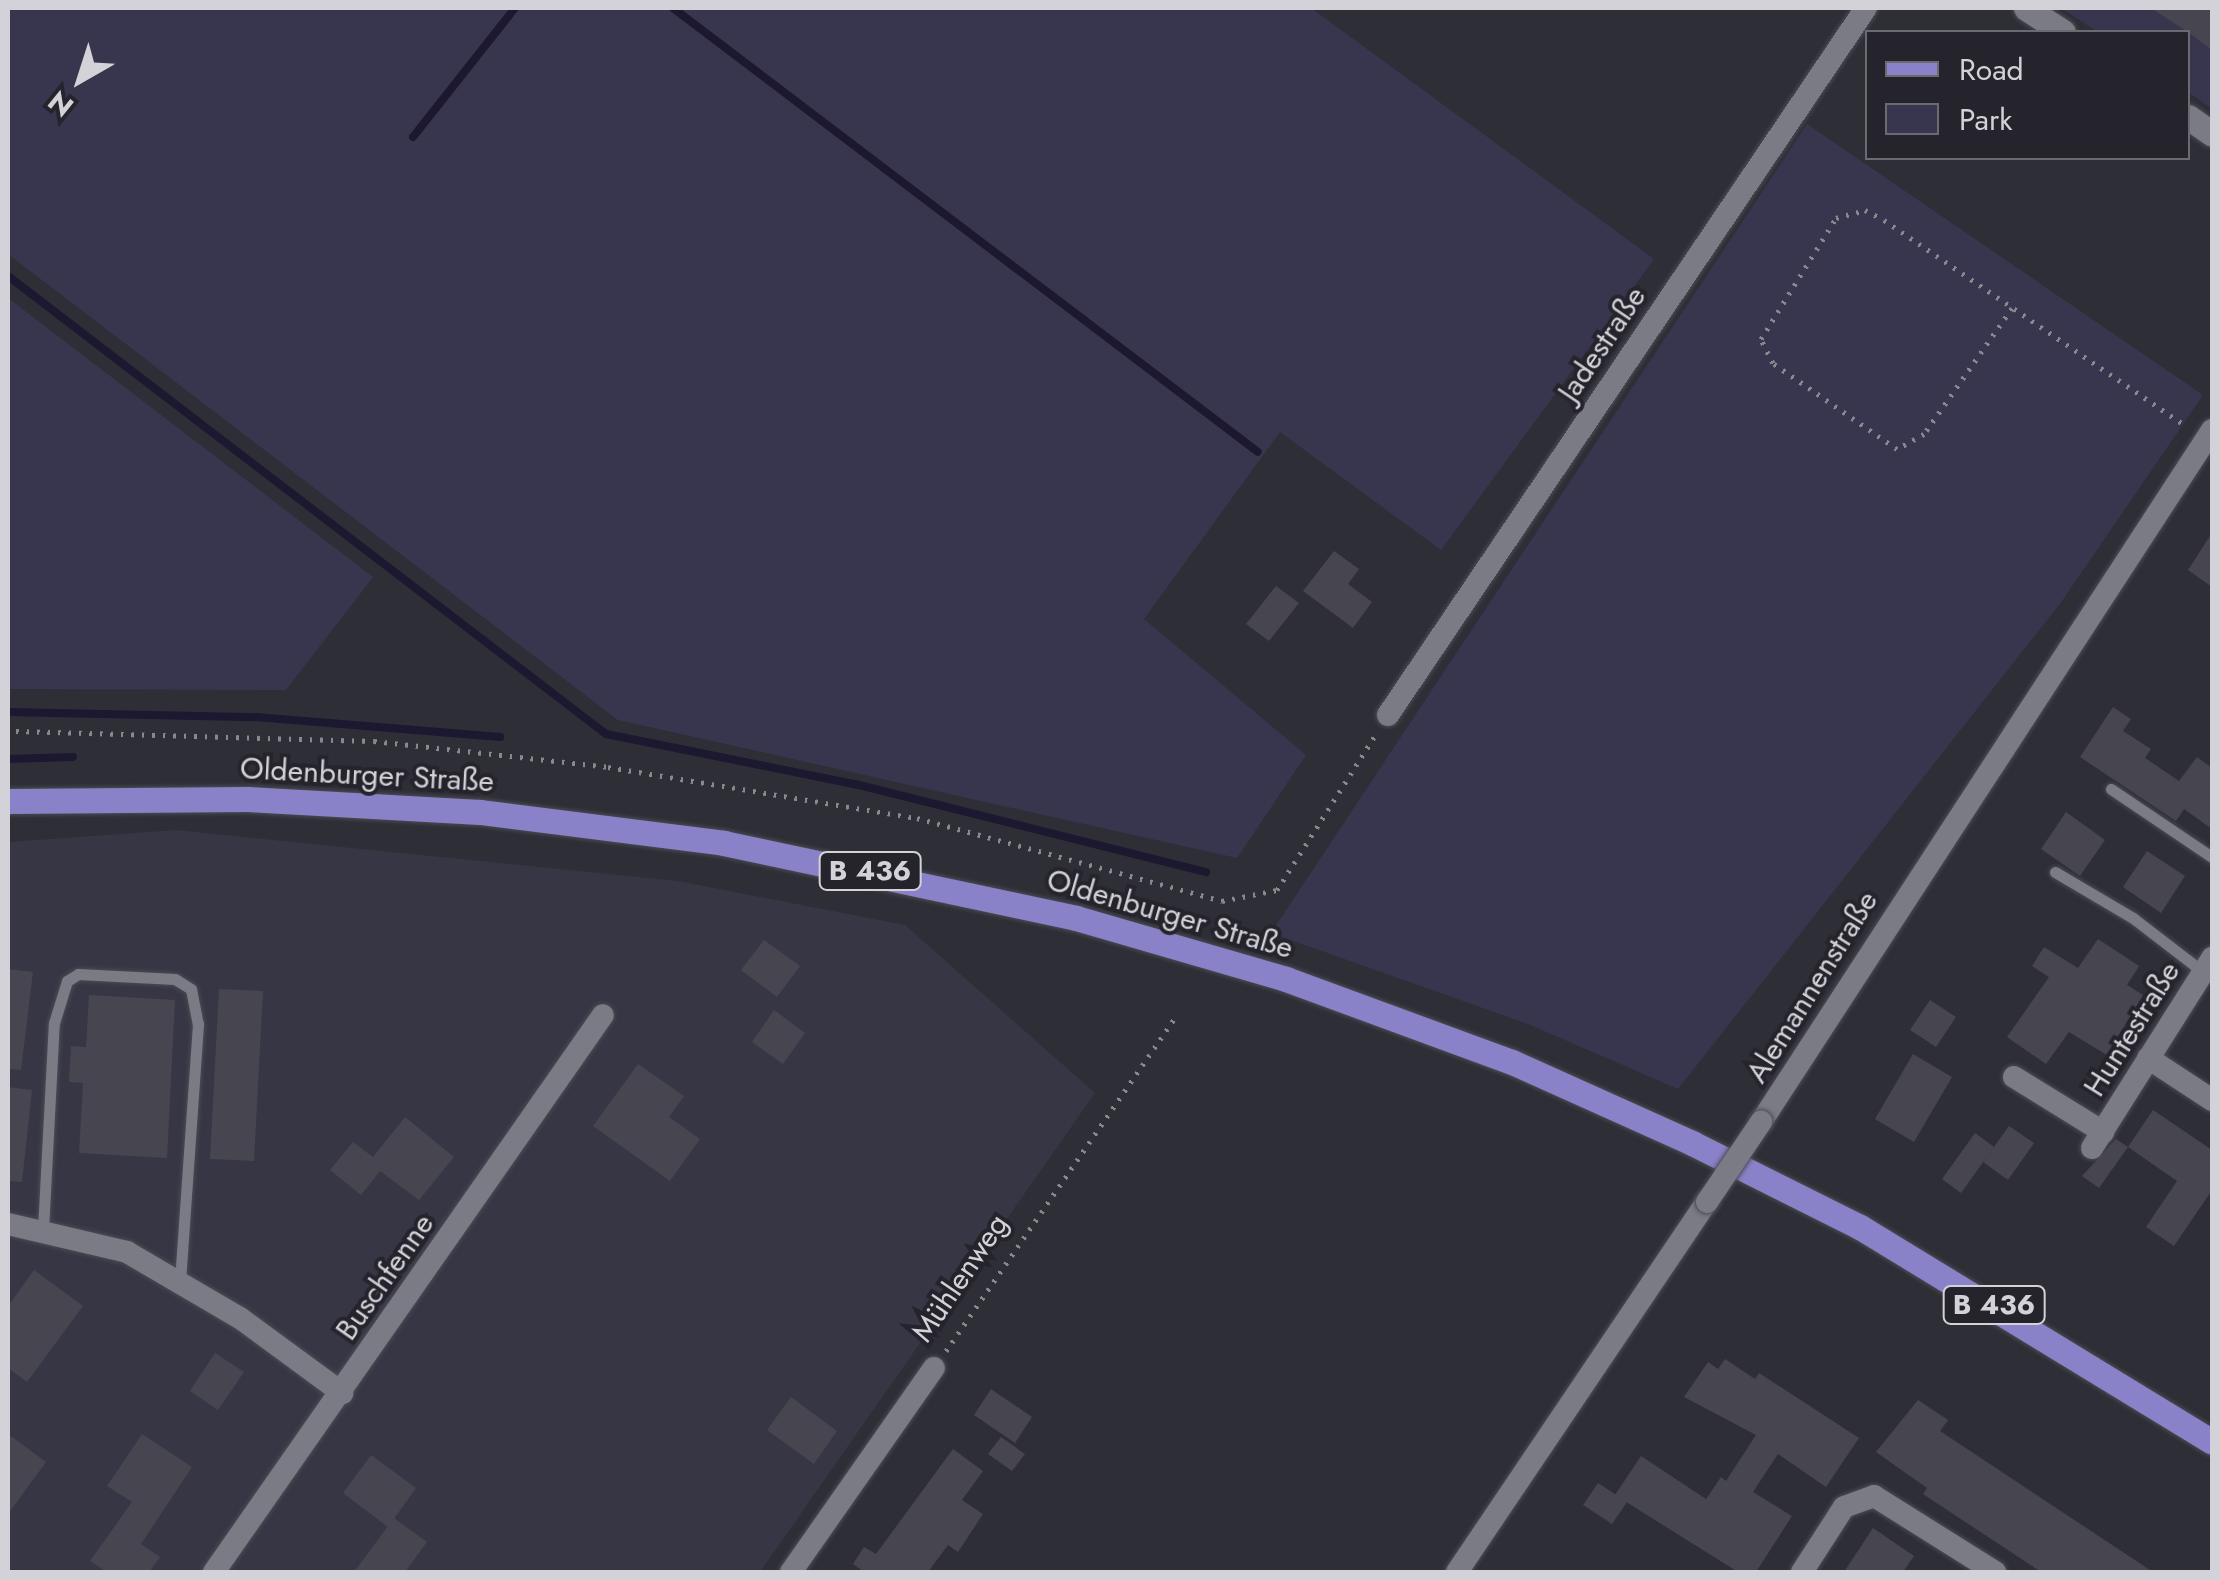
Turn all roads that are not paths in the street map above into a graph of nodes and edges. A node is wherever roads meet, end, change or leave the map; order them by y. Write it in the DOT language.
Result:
graph roads {
  1 [pos="1866,8"];
  2 [pos="2026,8"];
  3 [pos="2060,30"];
  4 [pos="2190,118"];
  5 [pos="2212,134"];
  6 [pos="2210,438"];
  7 [pos="1388,715"];
  8 [pos="2110,789"];
  9 [pos="8,801"];
  10 [pos="2212,857"];
  11 [pos="2055,872"];
  12 [pos="2208,965"];
  13 [pos="603,1014"];
  14 [pos="2148,1058"];
  15 [pos="2014,1077"];
  16 [pos="2212,1100"];
  17 [pos="8,1224"];
  18 [pos="44,1230"];
  19 [pos="180,1284"];
  20 [pos="934,1368"];
  21 [pos="342,1393"];
  22 [pos="2212,1442"];
  23 [pos="220,1571"];
  24 [pos="791,1572"];
  25 [pos="1457,1572"];
  26 [pos="1802,1572"];
  27 [pos="1995,1572"];
  1 -- 7 [label="street, Jadestraße"];
  2 -- 3 [label="street"];
  4 -- 5 [label="street"];
  6 -- 25 [label="street, Alemannenstraße, bridge"];
  8 -- 10 [label="lane"];
  9 -- 22 [label="main road, Oldenburger Straße / B 436"];
  11 -- 12 [label="lane"];
  12 -- 14 [label="street, Huntestraße"];
  13 -- 21 [label="street, Buschfenne"];
  14 -- 15 [label="street, Huntestraße"];
  14 -- 16 [label="street"];
  17 -- 18 [label="street"];
  18 -- 19 [label="street"];
  18 -- 19 [label="lane"];
  19 -- 21 [label="street"];
  20 -- 24 [label="street, Mühlenweg"];
  21 -- 23 [label="street, Buschfenne"];
  26 -- 27 [label="street"];
}
